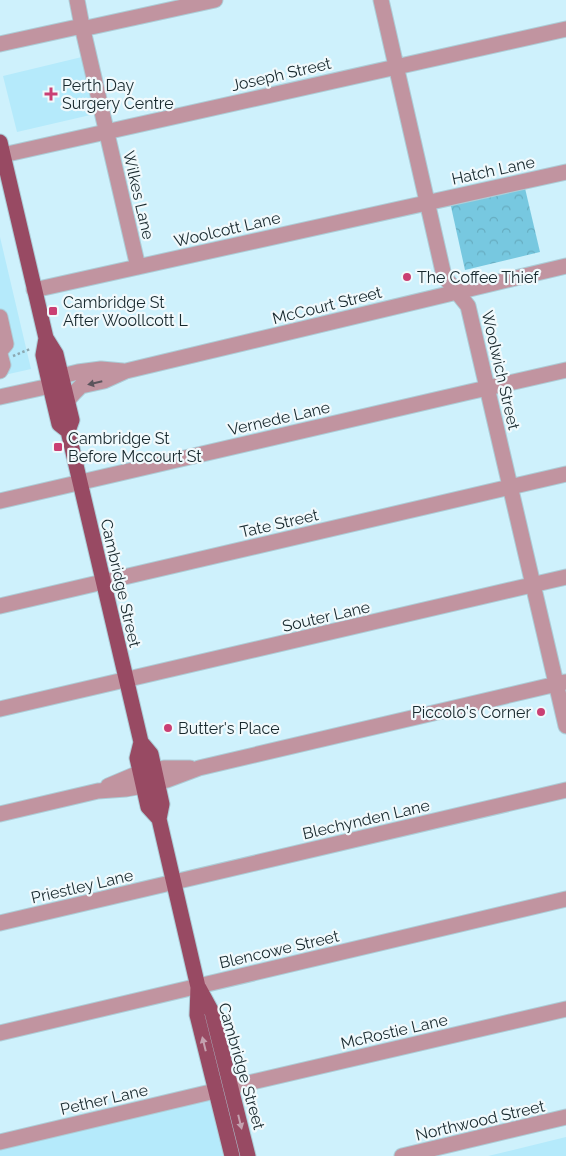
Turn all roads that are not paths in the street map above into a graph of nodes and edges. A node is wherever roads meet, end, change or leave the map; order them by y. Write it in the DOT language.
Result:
graph roads {
  1 [pos="77,0"];
  2 [pos="215,0"];
  3 [pos="381,0"];
  4 [pos="82,28"];
  5 [pos="566,29"];
  6 [pos="0,44"];
  7 [pos="396,66"];
  8 [pos="106,131"];
  9 [pos="1,148"];
  10 [pos="566,172"];
  11 [pos="427,202"];
  12 [pos="566,266"];
  13 [pos="138,267"];
  14 [pos="34,290"];
  15 [pos="456,292"];
  16 [pos="0,317"];
  17 [pos="46,338"];
  18 [pos="2,358"];
  19 [pos="566,370"];
  20 [pos="126,372"];
  21 [pos="62,376"];
  22 [pos="50,386"];
  23 [pos="487,388"];
  24 [pos="0,397"];
  25 [pos="67,401"];
  26 [pos="68,431"];
  27 [pos="566,474"];
  28 [pos="80,483"];
  29 [pos="510,486"];
  30 [pos="0,501"];
  31 [pos="566,578"];
  32 [pos="103,582"];
  33 [pos="533,585"];
  34 [pos="0,606"];
  35 [pos="126,680"];
  36 [pos="561,683"];
  37 [pos="0,709"];
  38 [pos="566,726"];
  39 [pos="149,778"];
  40 [pos="566,790"];
  41 [pos="0,814"];
  42 [pos="173,882"];
  43 [pos="566,899"];
  44 [pos="0,924"];
  45 [pos="198,987"];
  46 [pos="566,1009"];
  47 [pos="0,1033"];
  48 [pos="231,1087"];
  49 [pos="215,1091"];
  50 [pos="566,1117"];
  51 [pos="0,1142"];
  52 [pos="232,1156"];
  53 [pos="248,1156"];
  54 [pos="402,1156"];
  1 -- 4 [label="street, Wilkes Lane"];
  2 -- 4 [label="street"];
  3 -- 7 [label="street, Woolwich Street"];
  4 -- 6 [label="street"];
  4 -- 8 [label="street, Wilkes Lane"];
  5 -- 7 [label="street, Joseph Street"];
  7 -- 8 [label="street, Joseph Street"];
  7 -- 11 [label="street, Woolwich Street"];
  8 -- 9 [label="street, Joseph Street"];
  8 -- 13 [label="street, Wilkes Lane"];
  9 -- 14 [label="main road, Cambridge Street"];
  10 -- 11 [label="street, Hatch Lane"];
  11 -- 13 [label="street, Woolcott Lane"];
  11 -- 15 [label="street, Woolwich Street"];
  12 -- 15 [label="street, McCourt Street"];
  13 -- 14 [label="street, Woolcott Lane"];
  14 -- 17 [label="main road, Cambridge Street"];
  15 -- 20 [label="street, McCourt Street"];
  15 -- 23 [label="street, Woolwich Street"];
  16 -- 18 [label="street"];
  17 -- 21 [label="main road, Cambridge Street"];
  17 -- 22 [label="main road, Cambridge Street"];
  19 -- 23 [label="street, Vernede Lane"];
  20 -- 21 [label="street, McCourt Street"];
  20 -- 25 [label="street, McCourt Street, one-way"];
  21 -- 22 [label="street, McCourt Street"];
  21 -- 25 [label="main road, Cambridge Street"];
  22 -- 24 [label="street, McCourt Street"];
  22 -- 26 [label="main road, Cambridge Street"];
  23 -- 28 [label="street, Vernede Lane"];
  23 -- 29 [label="street, Woolwich Street"];
  25 -- 26 [label="main road, Cambridge Street"];
  26 -- 28 [label="main road, Cambridge Street"];
  27 -- 29 [label="street, Tate Street"];
  28 -- 30 [label="street, Vernede Lane"];
  28 -- 32 [label="main road, Cambridge Street"];
  29 -- 32 [label="street, Tate Street"];
  29 -- 33 [label="street, Woolwich Street"];
  31 -- 33 [label="street, Souter Lane"];
  32 -- 34 [label="street, Tate Street"];
  32 -- 35 [label="main road, Cambridge Street"];
  33 -- 35 [label="street, Souter Lane"];
  33 -- 36 [label="street, Woolwich Street"];
  35 -- 37 [label="street, Souter Lane"];
  35 -- 39 [label="main road, Cambridge Street"];
  36 -- 38 [label="street, Woolwich Street"];
  36 -- 39 [label="street"];
  39 -- 41 [label="street"];
  39 -- 42 [label="main road, Cambridge Street"];
  40 -- 42 [label="street, Blechynden Lane"];
  42 -- 44 [label="street, Priestley Lane"];
  42 -- 45 [label="main road, Cambridge Street"];
  43 -- 45 [label="street, Blencowe Street"];
  45 -- 47 [label="street, Blencowe Street"];
  45 -- 48 [label="main road, Cambridge Street"];
  49 -- 45 [label="main road, Cambridge Street, one-way"];
  46 -- 48 [label="street, McRostie Lane"];
  48 -- 53 [label="main road, Cambridge Street, one-way"];
  49 -- 51 [label="street, Pether Lane"];
  49 -- 52 [label="main road, Cambridge Street"];
  50 -- 54 [label="street, Northwood Street"];
}
